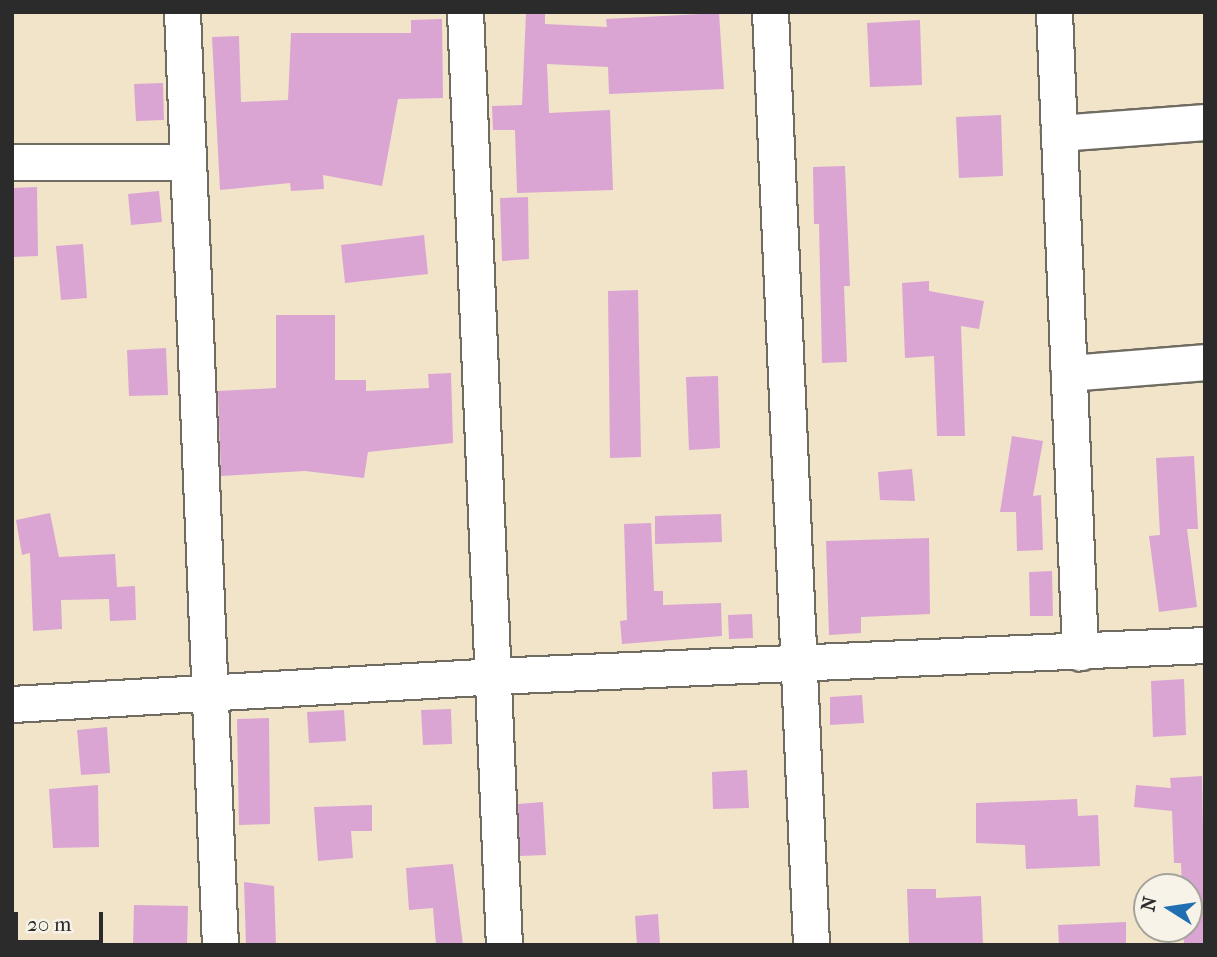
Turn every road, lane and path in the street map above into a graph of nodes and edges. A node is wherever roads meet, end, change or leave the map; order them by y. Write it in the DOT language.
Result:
graph roads {
  1 [pos="182,12"];
  2 [pos="465,12"];
  3 [pos="771,12"];
  4 [pos="1054,12"];
  5 [pos="1205,122"];
  6 [pos="1059,133"];
  7 [pos="12,162"];
  8 [pos="187,162"];
  9 [pos="1205,362"];
  10 [pos="1069,373"];
  11 [pos="1205,645"];
  12 [pos="1080,652"];
  13 [pos="799,662"];
  14 [pos="493,676"];
  15 [pos="209,690"];
  16 [pos="12,704"];
  17 [pos="220,945"];
  18 [pos="504,945"];
  19 [pos="811,945"];
  1 -- 8 [label="street"];
  2 -- 14 [label="street"];
  3 -- 13 [label="street"];
  4 -- 6 [label="street"];
  5 -- 6 [label="street"];
  6 -- 10 [label="street"];
  7 -- 8 [label="street"];
  8 -- 15 [label="street"];
  9 -- 10 [label="street"];
  10 -- 12 [label="street"];
  11 -- 12 [label="street"];
  12 -- 13 [label="street"];
  13 -- 14 [label="street"];
  13 -- 19 [label="street"];
  14 -- 15 [label="street"];
  14 -- 18 [label="street"];
  15 -- 16 [label="street"];
  15 -- 17 [label="street"];
}
